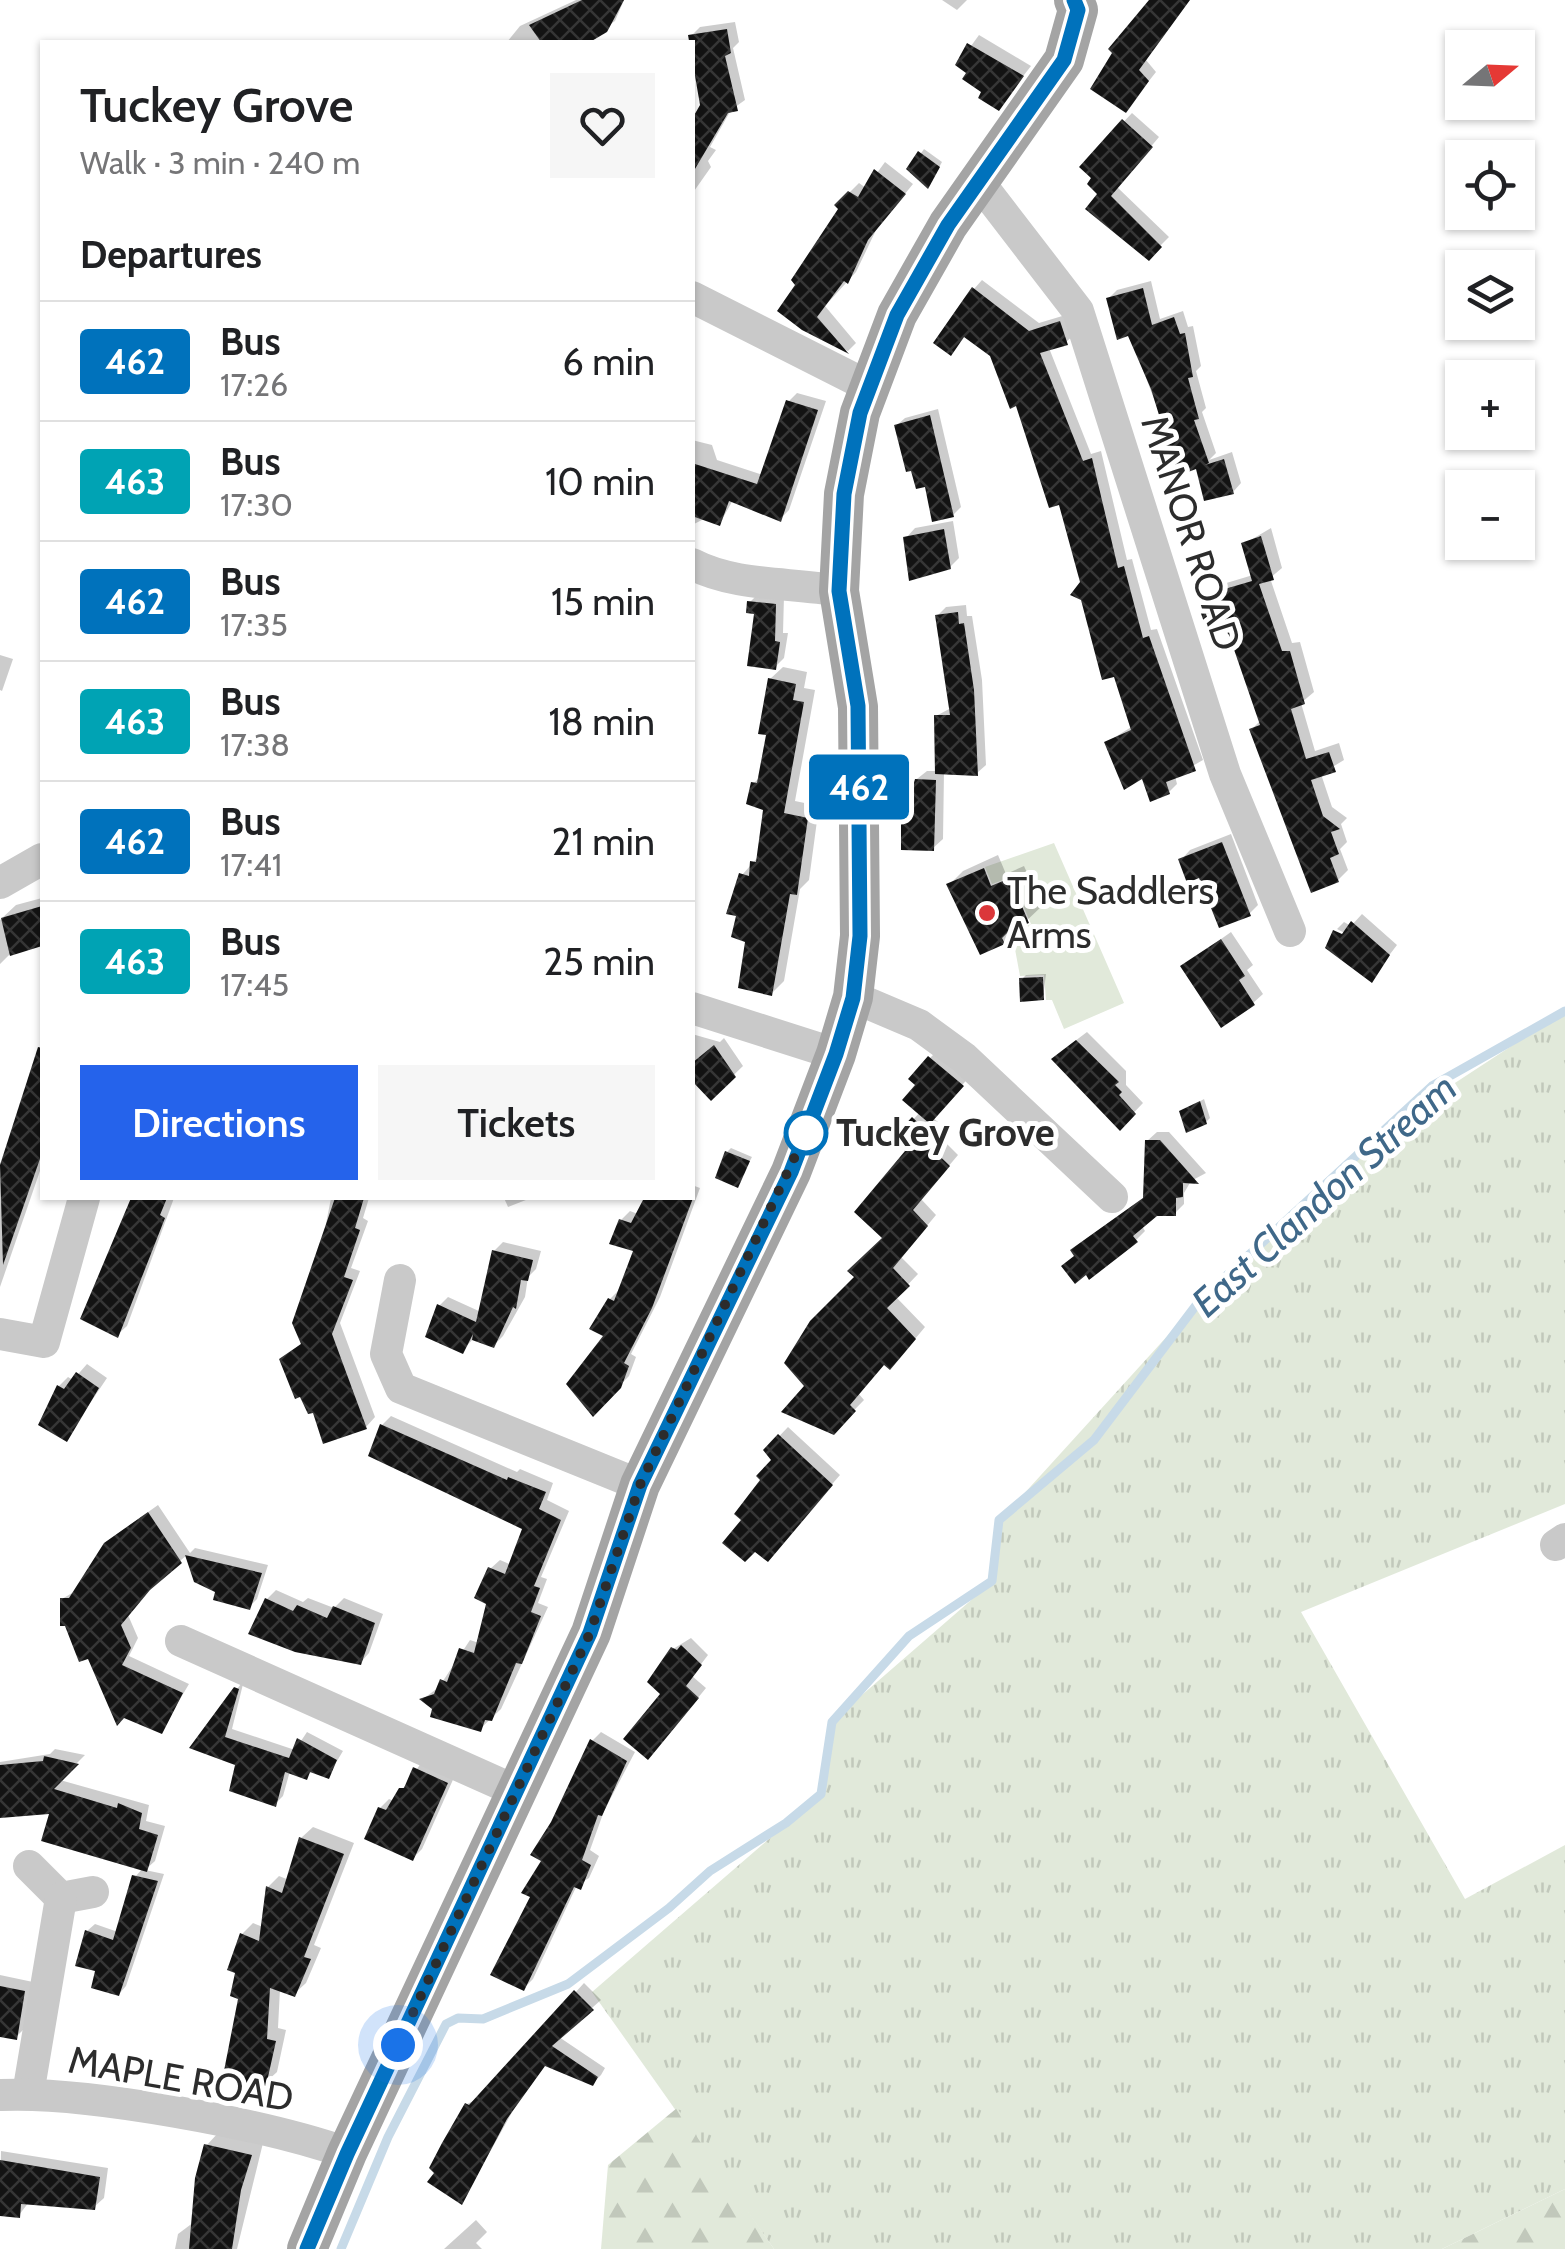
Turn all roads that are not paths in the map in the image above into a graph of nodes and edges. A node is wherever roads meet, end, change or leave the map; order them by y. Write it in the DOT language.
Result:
graph roads {
  1 [pos="1079,3"];
  2 [pos="978,181"];
  3 [pos="695,300"];
  4 [pos="868,386"];
  5 [pos="695,566"];
  6 [pos="839,591"];
  7 [pos="40,860"];
  8 [pos="0,883"];
  9 [pos="1290,931"];
  10 [pos="853,998"];
  11 [pos="695,1009"];
  12 [pos="836,1054"];
  13 [pos="1112,1196"];
  14 [pos="83,1200"];
  15 [pos="400,1280"];
  16 [pos="0,1334"];
  17 [pos="640,1485"];
  18 [pos="181,1641"];
  19 [pos="516,1791"];
  20 [pos="29,1866"];
  21 [pos="14,2095"];
  22 [pos="347,2154"];
  23 [pos="308,2249"];
  1 -- 2 [label="main road"];
  2 -- 4 [label="main road"];
  2 -- 9 [label="street, MANOR ROAD"];
  3 -- 4 [label="street"];
  4 -- 6 [label="main road"];
  5 -- 6 [label="street"];
  6 -- 10 [label="main road"];
  7 -- 8 [label="street"];
  10 -- 12 [label="main road"];
  10 -- 13 [label="street"];
  11 -- 12 [label="street"];
  12 -- 17 [label="main road"];
  14 -- 16 [label="street"];
  15 -- 17 [label="street"];
  17 -- 19 [label="main road"];
  18 -- 19 [label="street"];
  19 -- 22 [label="main road"];
  20 -- 21 [label="street"];
  21 -- 22 [label="street, MAPLE ROAD"];
  22 -- 23 [label="main road"];
}
